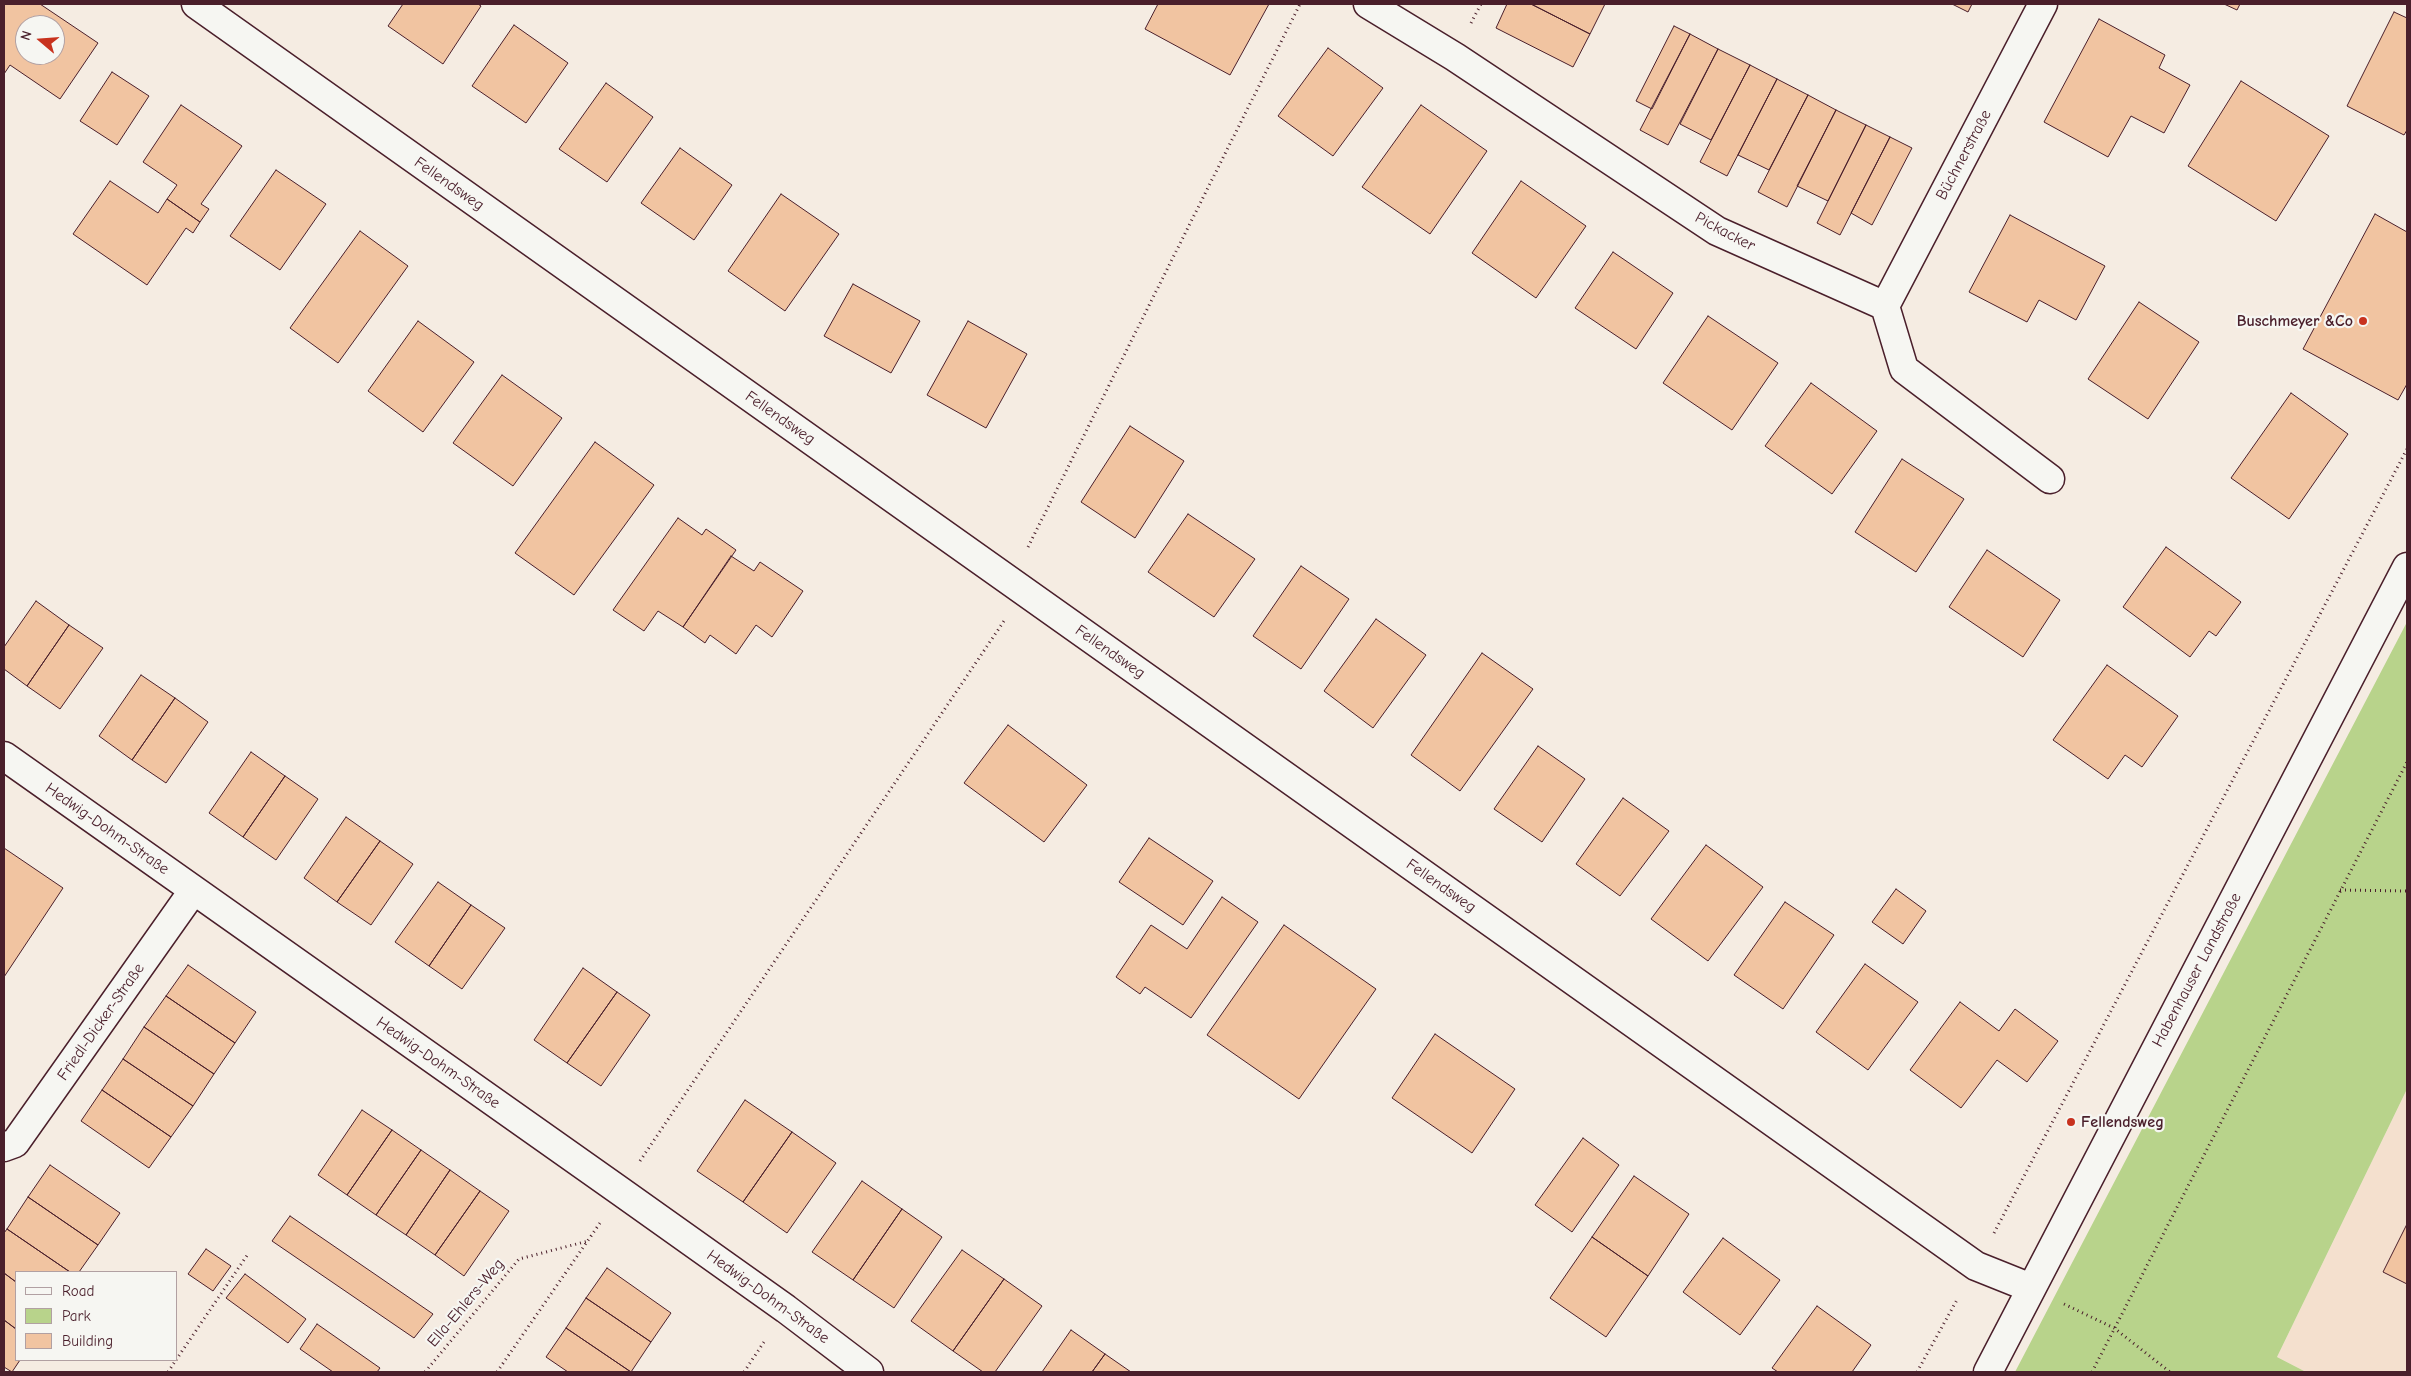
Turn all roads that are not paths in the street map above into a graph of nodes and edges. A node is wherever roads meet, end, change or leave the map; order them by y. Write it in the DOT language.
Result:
graph roads {
  1 [pos="196,4"];
  2 [pos="1368,4"];
  3 [pos="2044,4"];
  4 [pos="1885,306"];
  5 [pos="2050,479"];
  6 [pos="2407,567"];
  7 [pos="4,756"];
  8 [pos="193,891"];
  9 [pos="4,1147"];
  10 [pos="2032,1288"];
  11 [pos="869,1372"];
  12 [pos="1988,1372"];
  1 -- 10 [label="street, Fellendsweg"];
  2 -- 4 [label="street, Pickacker"];
  3 -- 4 [label="street, Büchnerstraße"];
  4 -- 5 [label="street"];
  6 -- 10 [label="street, Habenhauser Landstraße"];
  7 -- 8 [label="street, Hedwig-Dohm-Straße"];
  8 -- 9 [label="street, Friedl-Dicker-Straße"];
  8 -- 11 [label="street, Hedwig-Dohm-Straße"];
  10 -- 12 [label="street, Habenhauser Landstraße"];
}
